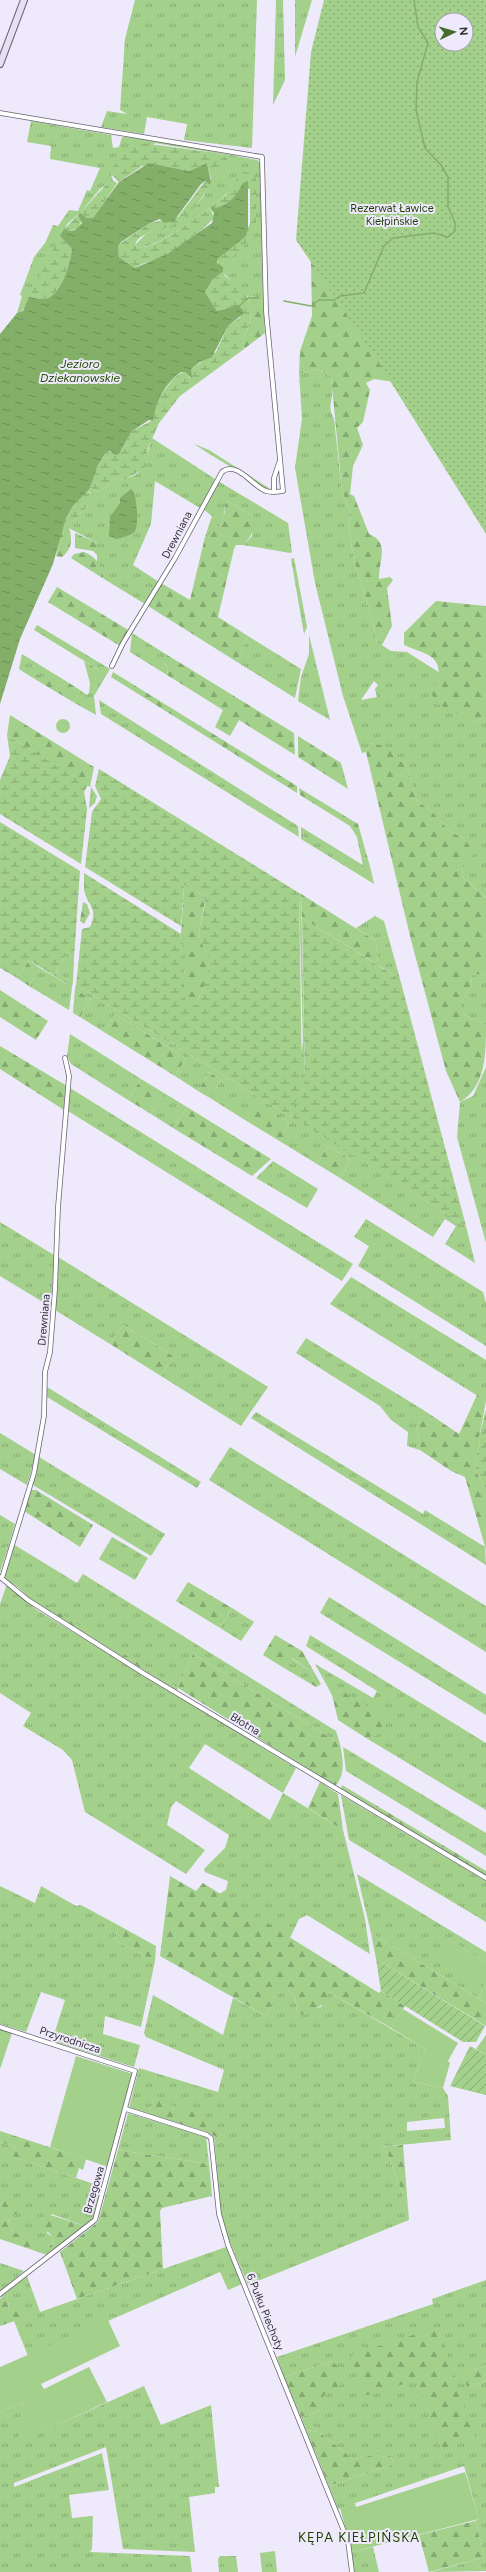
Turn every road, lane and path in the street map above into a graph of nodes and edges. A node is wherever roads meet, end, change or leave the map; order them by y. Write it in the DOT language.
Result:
graph roads {
  1 [pos="24,0"];
  2 [pos="0,64"];
  3 [pos="0,112"];
  4 [pos="279,462"];
  5 [pos="274,492"];
  6 [pos="112,666"];
  7 [pos="65,1058"];
  8 [pos="1,1578"];
  9 [pos="486,1878"];
  10 [pos="0,2027"];
  11 [pos="135,2071"];
  12 [pos="126,2109"];
  13 [pos="0,2294"];
  14 [pos="352,2572"];
  1 -- 2 [label="street"];
  3 -- 4 [label="street"];
  4 -- 5 [label="street"];
  4 -- 5 [label="street, Drewniana"];
  5 -- 6 [label="street, Drewniana"];
  7 -- 8 [label="street, Drewniana"];
  8 -- 9 [label="street, Błotna"];
  10 -- 11 [label="street, Przyrodnicza"];
  11 -- 12 [label="street, Brzegowa"];
  12 -- 13 [label="street, Brzegowa"];
  12 -- 14 [label="street, 6 Pułku Piechoty"];
}
